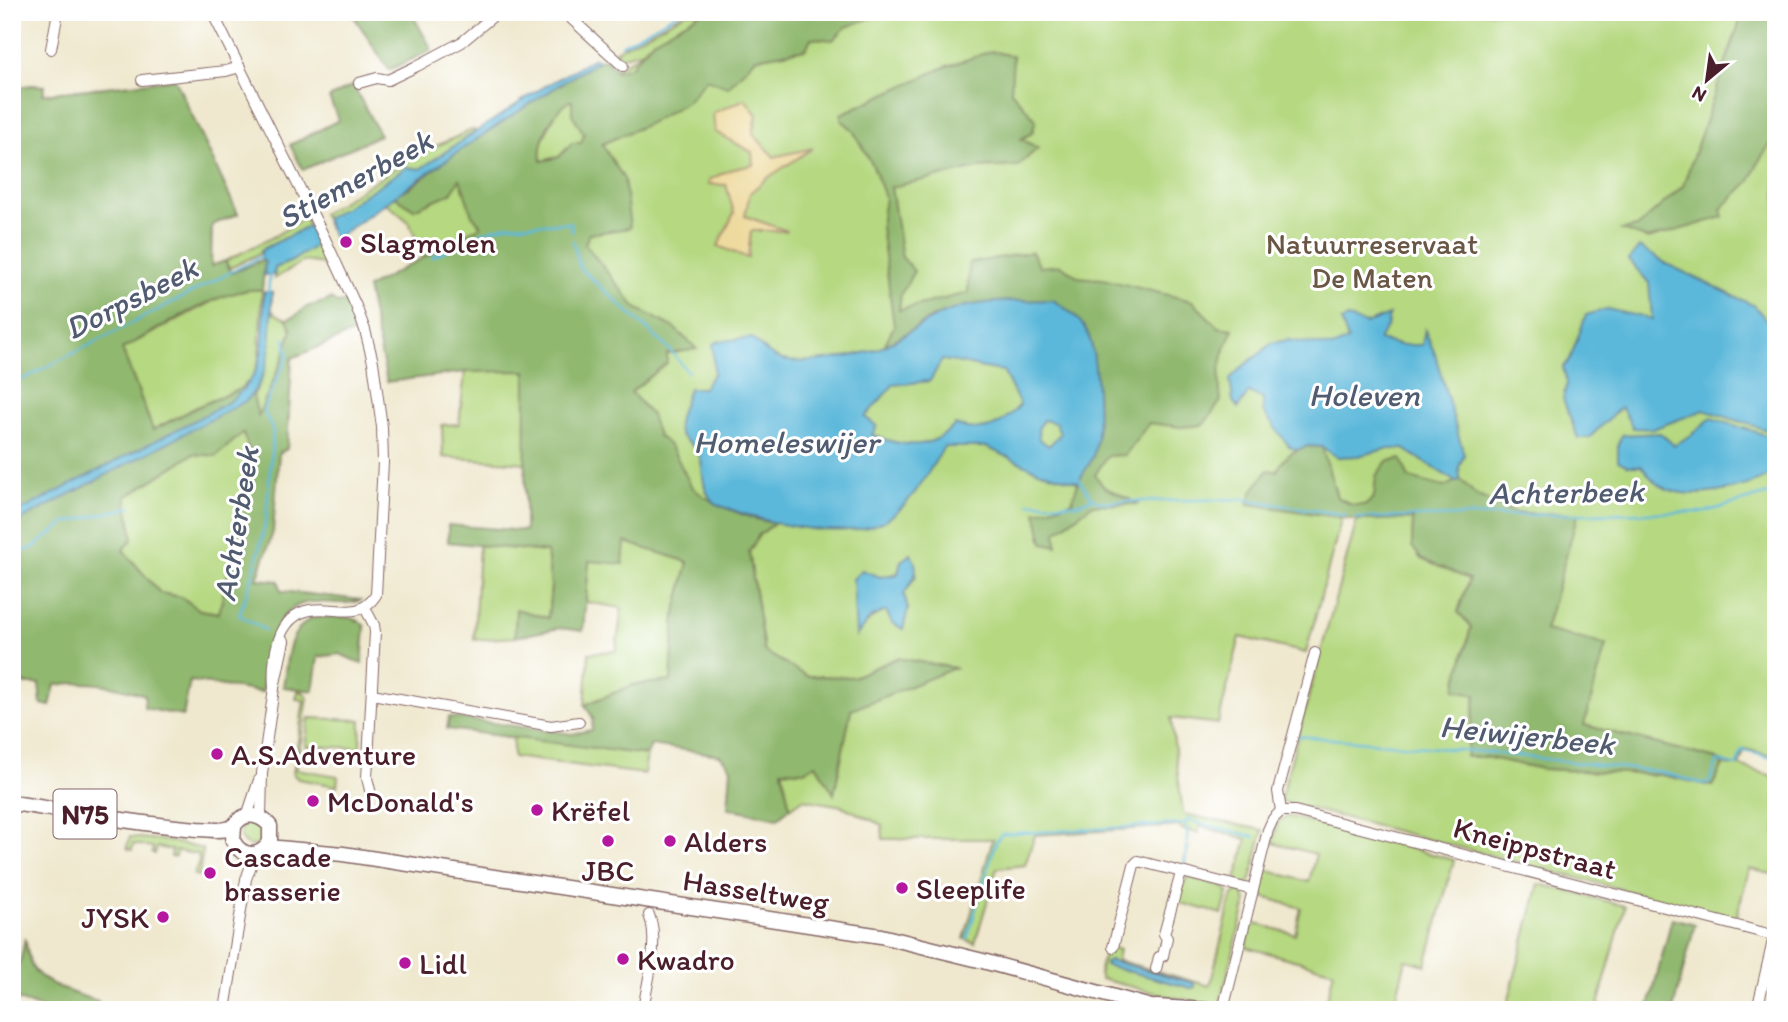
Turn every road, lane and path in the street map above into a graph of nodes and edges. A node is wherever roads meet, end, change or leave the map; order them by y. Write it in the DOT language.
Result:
graph roads {
  1 [pos="58,12"];
  2 [pos="212,12"];
  3 [pos="498,12"];
  4 [pos="564,12"];
  5 [pos="51,49"];
  6 [pos="623,66"];
  7 [pos="240,67"];
  8 [pos="142,80"];
  9 [pos="359,83"];
  10 [pos="365,608"];
  11 [pos="1315,653"];
  12 [pos="372,694"];
  13 [pos="579,722"];
  14 [pos="370,790"];
  15 [pos="12,803"];
  16 [pos="1281,811"];
  17 [pos="254,817"];
  18 [pos="234,834"];
  19 [pos="270,840"];
  20 [pos="249,854"];
  21 [pos="1181,873"];
  22 [pos="1253,890"];
  23 [pos="649,915"];
  24 [pos="1775,934"];
  25 [pos="1113,947"];
  26 [pos="1156,969"];
  27 [pos="1159,1008"];
  28 [pos="225,1010"];
  29 [pos="643,1010"];
  30 [pos="1206,1010"];
  31 [pos="1223,1010"];
  32 [pos="1757,1010"];
  1 -- 5 [label="street"];
  2 -- 7 [label="street"];
  3 -- 9 [label="street"];
  4 -- 6 [label="street"];
  7 -- 8 [label="street"];
  7 -- 10 [label="street"];
  10 -- 12 [label="street"];
  10 -- 17 [label="street"];
  11 -- 16 [label="street"];
  12 -- 13 [label="street"];
  12 -- 14 [label="street"];
  15 -- 18 [label="main road, N75"];
  16 -- 22 [label="street"];
  16 -- 24 [label="street, Kneippstraat"];
  17 -- 18 [label="main road"];
  17 -- 19 [label="main road"];
  18 -- 20 [label="main road"];
  19 -- 20 [label="main road"];
  19 -- 27 [label="main road, Hasseltweg"];
  20 -- 28 [label="street"];
  21 -- 22 [label="street"];
  21 -- 25 [label="street"];
  21 -- 26 [label="street"];
  22 -- 31 [label="street"];
  23 -- 29 [label="street"];
  24 -- 32 [label="street"];
  27 -- 30 [label="main road, Hasseltweg"];
}
